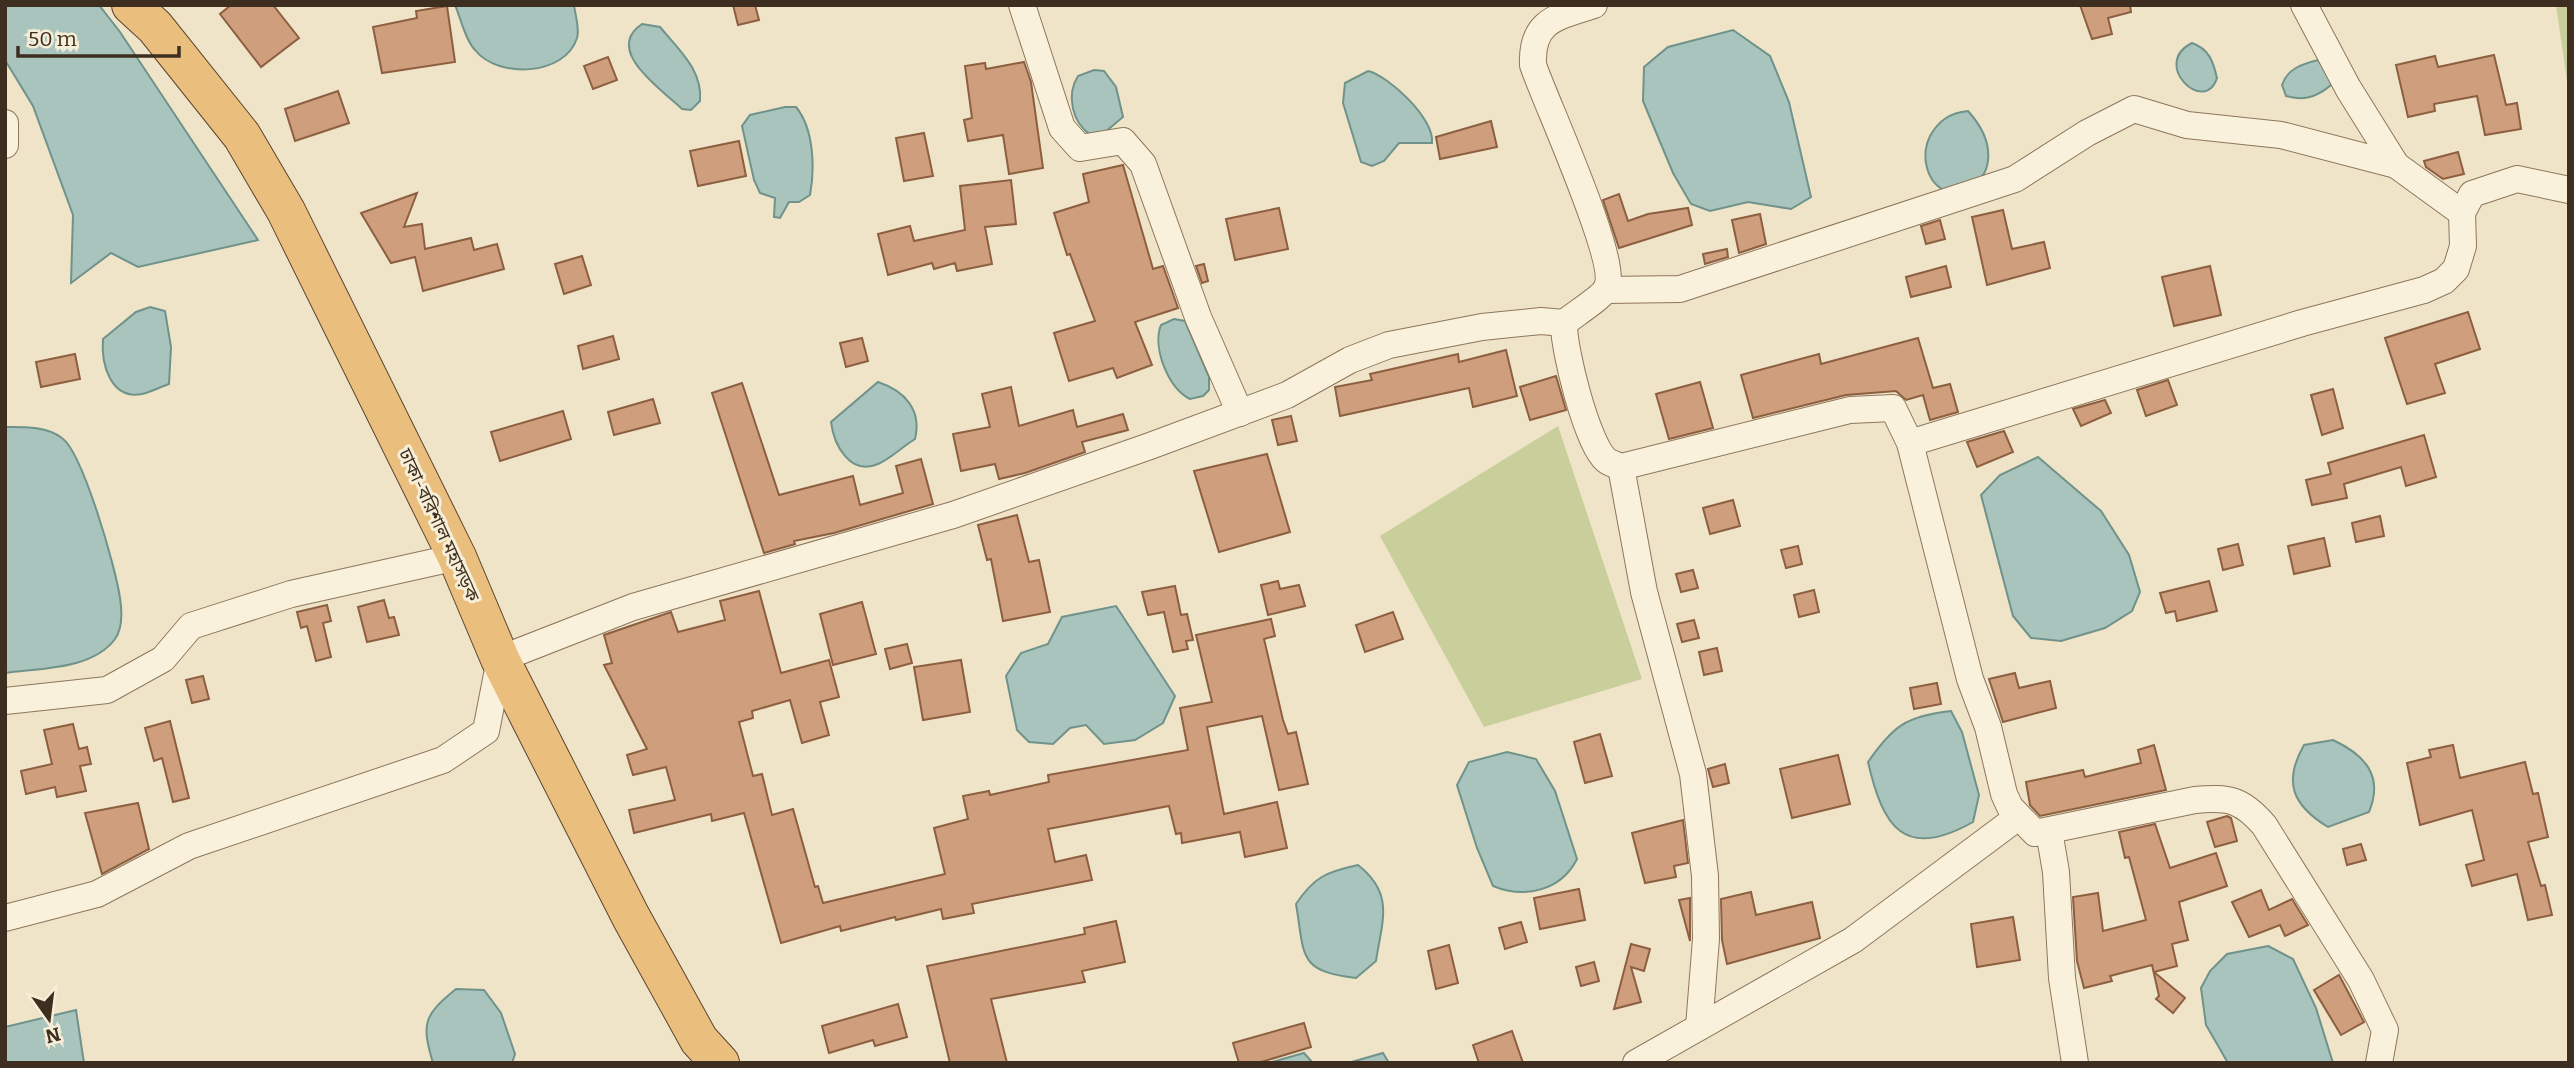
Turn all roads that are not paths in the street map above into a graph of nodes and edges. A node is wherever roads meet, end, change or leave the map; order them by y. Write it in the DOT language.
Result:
graph roads {
  1 [pos="131,5"];
  2 [pos="1021,5"];
  3 [pos="1594,5"];
  4 [pos="2304,5"];
  5 [pos="5,124"];
  6 [pos="5,145"];
  7 [pos="2396,165"];
  8 [pos="2569,190"];
  9 [pos="2462,213"];
  10 [pos="1606,290"];
  11 [pos="1564,323"];
  12 [pos="1240,413"];
  13 [pos="1910,443"];
  14 [pos="1621,467"];
  15 [pos="457,557"];
  16 [pos="500,659"];
  17 [pos="5,701"];
  18 [pos="2018,817"];
  19 [pos="2049,831"];
  20 [pos="5,918"];
  21 [pos="1699,1027"];
  22 [pos="720,1063"];
  23 [pos="1636,1063"];
  24 [pos="2075,1063"];
  25 [pos="2379,1063"];
  1 -- 15 [label="highway, ঢাকা-বরিশাল মহাসড়ক"];
  2 -- 12 [label="street"];
  3 -- 10 [label="street"];
  4 -- 7 [label="street"];
  5 -- 6 [label="street"];
  7 -- 9 [label="street"];
  7 -- 10 [label="street"];
  8 -- 9 [label="street"];
  9 -- 13 [label="street"];
  10 -- 11 [label="street"];
  11 -- 12 [label="street"];
  11 -- 14 [label="street"];
  12 -- 16 [label="street"];
  13 -- 14 [label="street"];
  13 -- 18 [label="street"];
  14 -- 21 [label="street"];
  15 -- 16 [label="highway, ঢাকা-বরিশাল মহাসড়ক"];
  15 -- 17 [label="street"];
  16 -- 20 [label="street"];
  16 -- 22 [label="highway, ঢাকা-বরিশাল মহাসড়ক"];
  18 -- 19 [label="street"];
  18 -- 21 [label="street"];
  19 -- 24 [label="street"];
  19 -- 25 [label="street"];
  21 -- 23 [label="street"];
}
